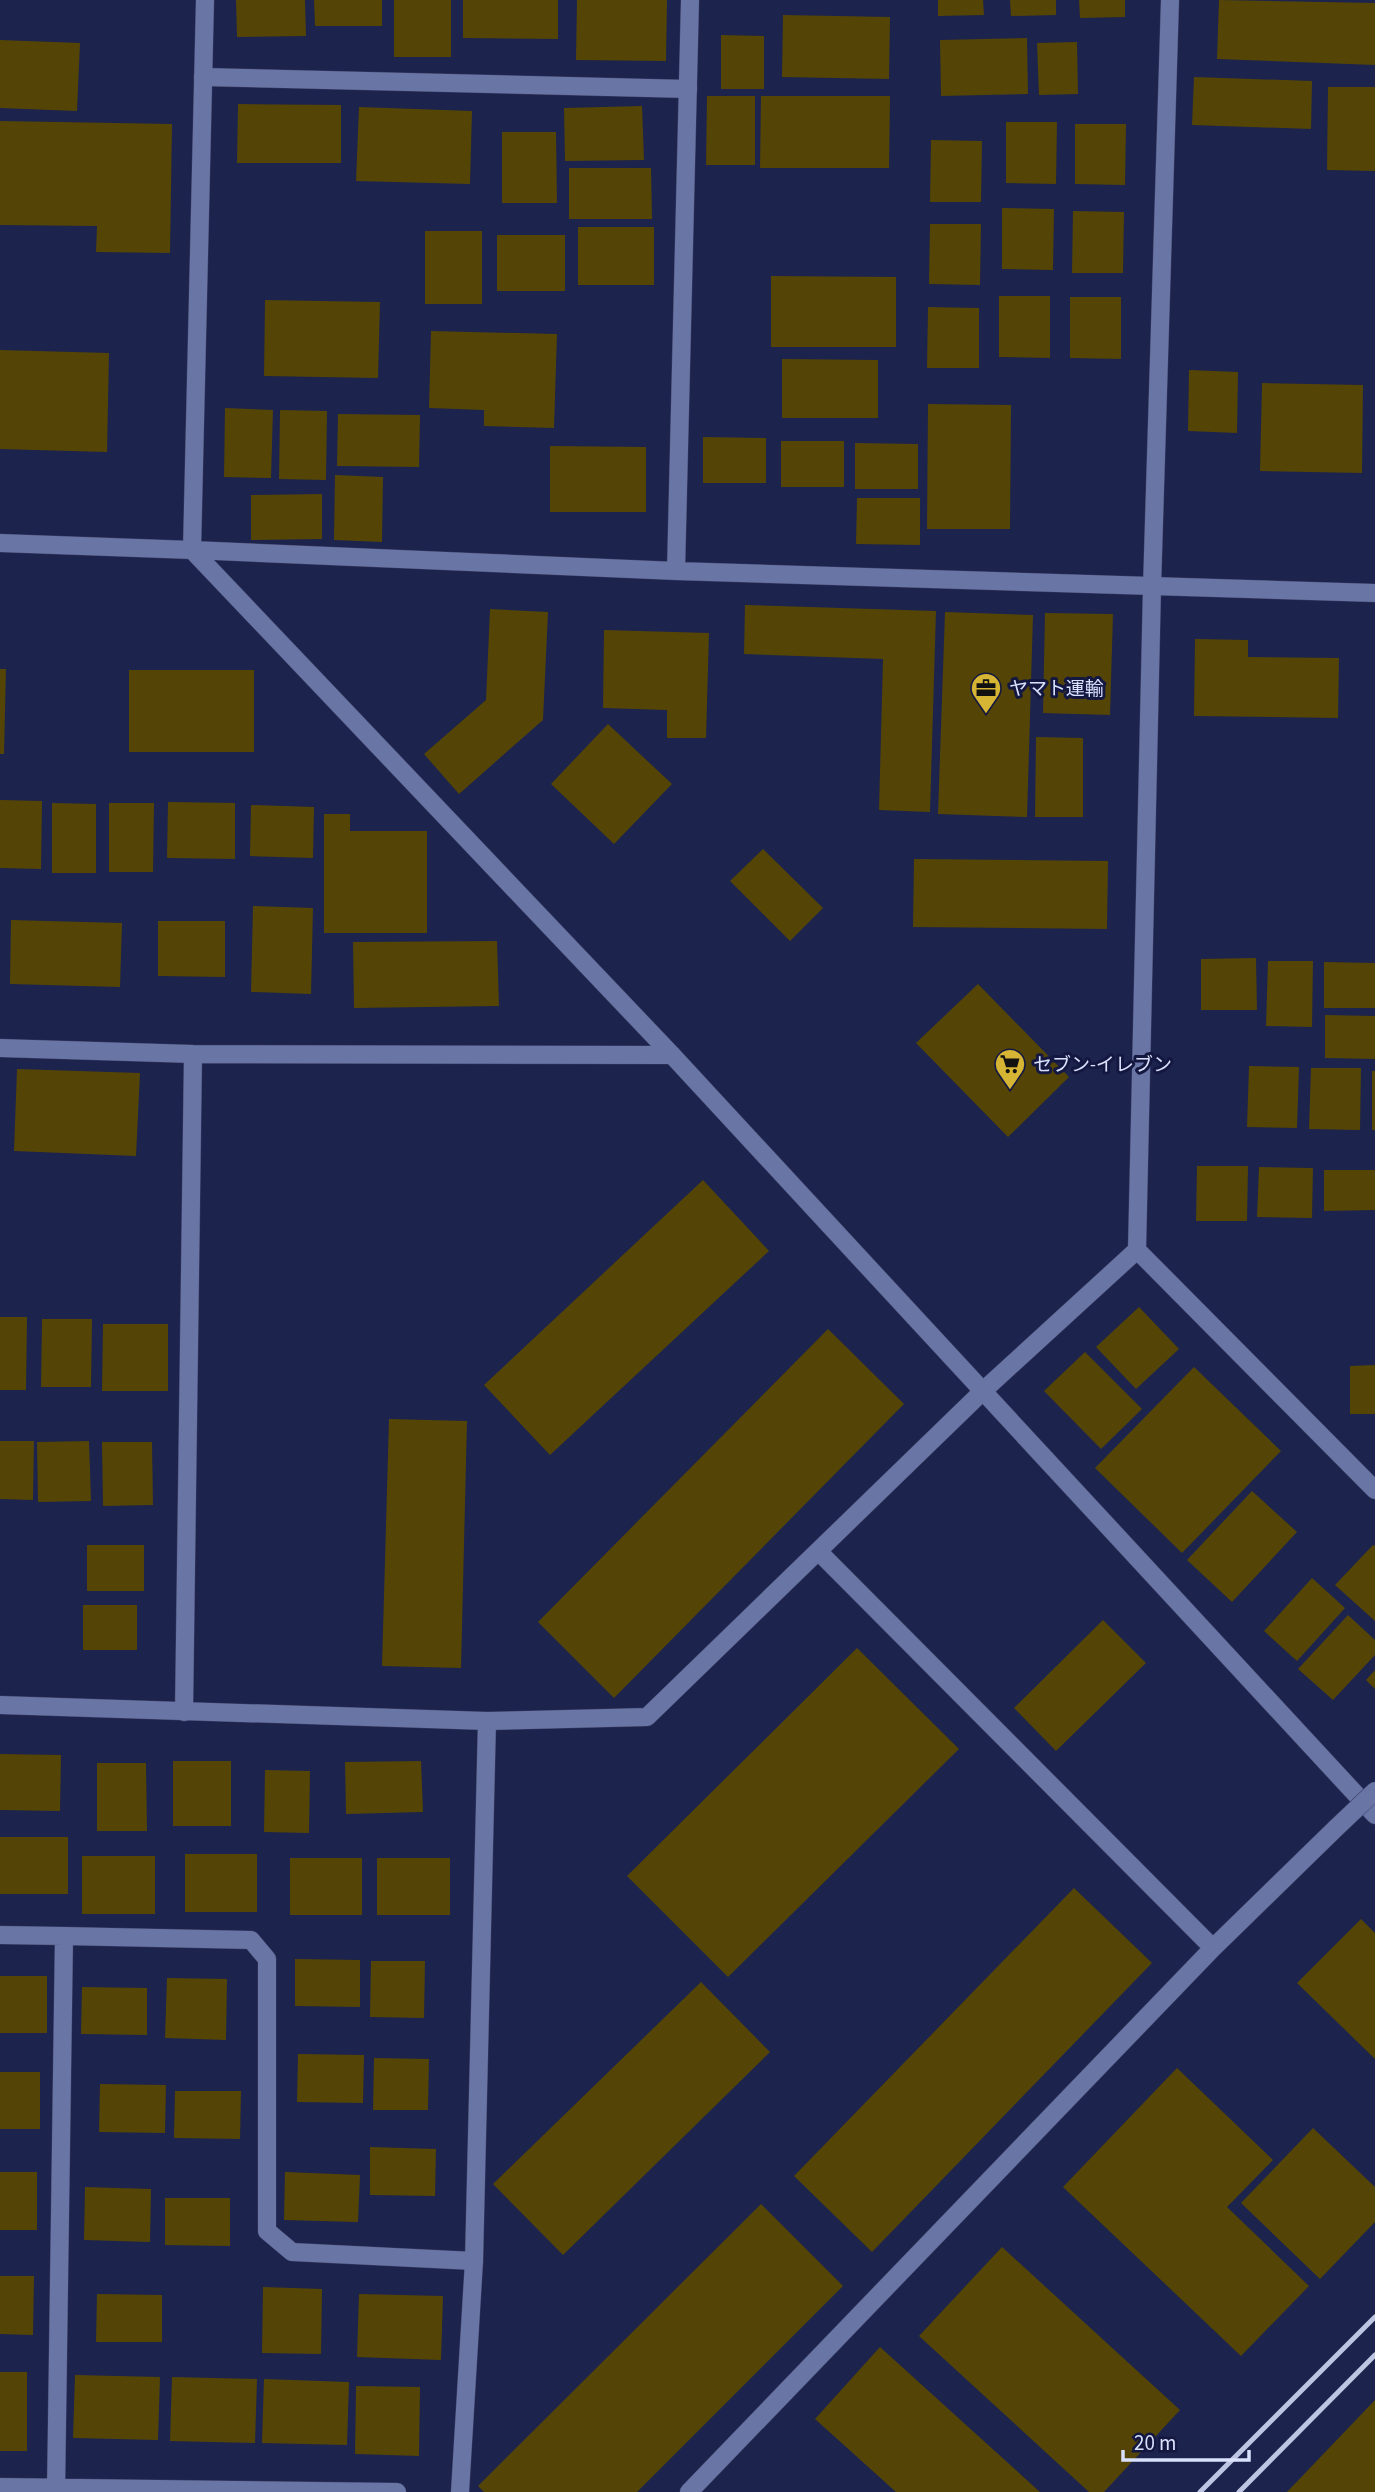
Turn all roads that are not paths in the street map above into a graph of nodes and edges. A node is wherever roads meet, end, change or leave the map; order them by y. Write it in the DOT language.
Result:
graph roads {
  1 [pos="205,0"];
  2 [pos="690,0"];
  3 [pos="1170,0"];
  4 [pos="203,77"];
  5 [pos="688,89"];
  6 [pos="0,543"];
  7 [pos="192,550"];
  8 [pos="676,571"];
  9 [pos="1152,587"];
  10 [pos="1375,593"];
  11 [pos="0,1048"];
  12 [pos="193,1054"];
  13 [pos="672,1055"];
  14 [pos="1137,1250"];
  15 [pos="984,1390"];
  16 [pos="1375,1490"];
  17 [pos="819,1552"];
  18 [pos="0,1705"];
  19 [pos="184,1712"];
  20 [pos="487,1721"];
  21 [pos="1375,1791"];
  22 [pos="1375,1815"];
  23 [pos="0,1935"];
  24 [pos="64,1936"];
  25 [pos="1213,1948"];
  26 [pos="474,2261"];
  27 [pos="0,2487"];
  28 [pos="56,2490"];
  29 [pos="397,2492"];
  30 [pos="460,2492"];
  31 [pos="690,2492"];
  1 -- 4 [label="street"];
  2 -- 5 [label="street"];
  3 -- 9 [label="street"];
  4 -- 5 [label="street"];
  4 -- 7 [label="street"];
  5 -- 8 [label="street"];
  6 -- 7 [label="street"];
  7 -- 8 [label="street"];
  7 -- 13 [label="street"];
  8 -- 9 [label="street"];
  9 -- 10 [label="street"];
  9 -- 14 [label="street"];
  11 -- 12 [label="street"];
  12 -- 13 [label="street"];
  12 -- 19 [label="street"];
  13 -- 15 [label="street"];
  14 -- 15 [label="street"];
  14 -- 16 [label="street"];
  15 -- 17 [label="street"];
  15 -- 22 [label="street"];
  17 -- 20 [label="street"];
  17 -- 25 [label="street"];
  18 -- 19 [label="street"];
  19 -- 20 [label="street"];
  20 -- 26 [label="street"];
  21 -- 25 [label="street, bridge"];
  23 -- 24 [label="street"];
  24 -- 26 [label="street"];
  24 -- 28 [label="street"];
  25 -- 31 [label="street"];
  26 -- 30 [label="street"];
  27 -- 28 [label="street"];
  28 -- 29 [label="street"];
}
